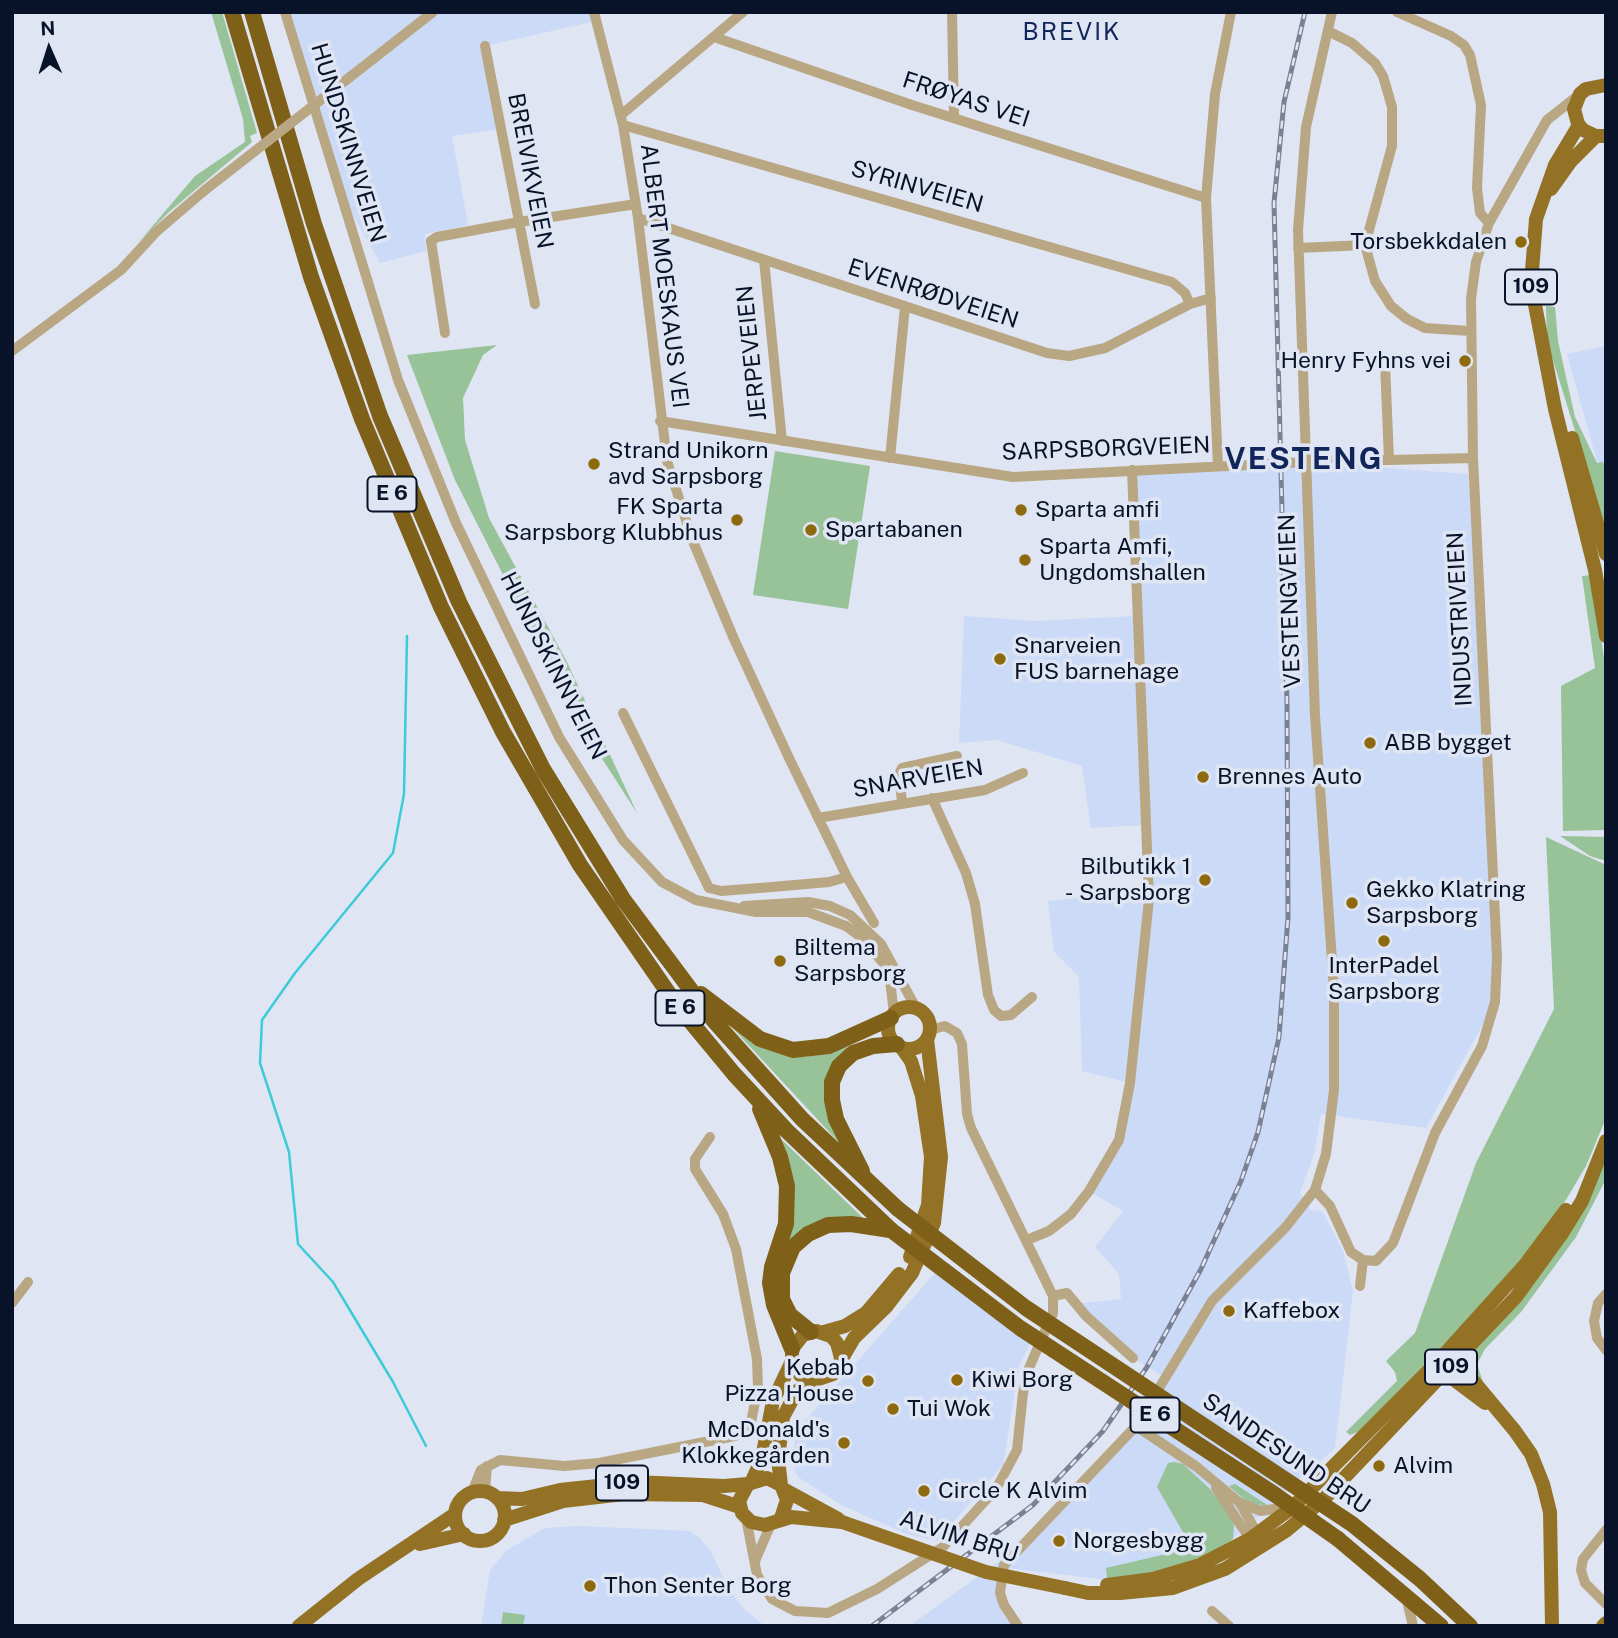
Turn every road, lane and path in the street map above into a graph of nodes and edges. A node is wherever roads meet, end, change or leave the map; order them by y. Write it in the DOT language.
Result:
graph roads {
  1 [pos="232,12"];
  2 [pos="251,12"];
  3 [pos="285,12"];
  4 [pos="433,12"];
  5 [pos="594,12"];
  6 [pos="743,12"];
  7 [pos="952,12"];
  8 [pos="1231,12"];
  9 [pos="1332,12"];
  10 [pos="1396,12"];
  11 [pos="1328,31"];
  12 [pos="713,37"];
  13 [pos="485,46"];
  14 [pos="1605,85"];
  15 [pos="1580,94"];
  16 [pos="954,117"];
  17 [pos="1552,117"];
  18 [pos="622,120"];
  19 [pos="1578,124"];
  20 [pos="1601,136"];
  21 [pos="1206,198"];
  22 [pos="1542,202"];
  23 [pos="636,204"];
  24 [pos="638,218"];
  25 [pos="519,222"];
  26 [pos="1489,223"];
  27 [pos="1366,245"];
  28 [pos="1298,248"];
  29 [pos="764,260"];
  30 [pos="1211,298"];
  31 [pos="535,304"];
  32 [pos="1190,304"];
  33 [pos="905,307"];
  34 [pos="1470,331"];
  35 [pos="444,333"];
  36 [pos="12,351"];
  37 [pos="1385,363"];
  38 [pos="1548,372"];
  39 [pos="660,422"];
  40 [pos="782,441"];
  41 [pos="890,458"];
  42 [pos="1473,458"];
  43 [pos="1389,460"];
  44 [pos="1306,462"];
  45 [pos="1218,466"];
  46 [pos="1132,470"];
  47 [pos="1606,554"];
  48 [pos="1606,636"];
  49 [pos="623,713"];
  50 [pos="957,756"];
  51 [pos="1023,773"];
  52 [pos="932,798"];
  53 [pos="902,802"];
  54 [pos="818,818"];
  55 [pos="847,877"];
  56 [pos="735,908"];
  57 [pos="874,923"];
  58 [pos="677,974"];
  59 [pos="1032,997"];
  60 [pos="916,1008"];
  61 [pos="893,1016"];
  62 [pos="928,1034"];
  63 [pos="899,1045"];
  64 [pos="753,1095"];
  65 [pos="709,1137"];
  66 [pos="1606,1141"];
  67 [pos="870,1185"];
  68 [pos="1315,1190"];
  69 [pos="891,1230"];
  70 [pos="1027,1240"];
  71 [pos="1363,1260"];
  72 [pos="28,1282"];
  73 [pos="1360,1286"];
  74 [pos="1606,1294"];
  75 [pos="1053,1296"];
  76 [pos="12,1303"];
  77 [pos="818,1332"];
  78 [pos="1606,1350"];
  79 [pos="792,1355"];
  80 [pos="841,1357"];
  81 [pos="1133,1358"];
  82 [pos="1449,1360"];
  83 [pos="1445,1373"];
  84 [pos="815,1380"];
  85 [pos="1492,1407"];
  86 [pos="1136,1426"];
  87 [pos="750,1482"];
  88 [pos="1213,1482"];
  89 [pos="782,1487"];
  90 [pos="485,1494"];
  91 [pos="1240,1503"];
  92 [pos="1294,1506"];
  93 [pos="743,1513"];
  94 [pos="455,1514"];
  95 [pos="504,1520"];
  96 [pos="776,1521"];
  97 [pos="842,1522"];
  98 [pos="1606,1530"];
  99 [pos="464,1534"];
  100 [pos="1257,1540"];
  101 [pos="411,1546"];
  102 [pos="755,1561"];
  103 [pos="1606,1604"];
  104 [pos="1408,1605"];
  105 [pos="1212,1611"];
  106 [pos="1553,1619"];
  107 [pos="299,1626"];
  108 [pos="1018,1626"];
  109 [pos="1229,1626"];
  110 [pos="1413,1626"];
  111 [pos="1441,1626"];
  112 [pos="1469,1626"];
  113 [pos="1562,1626"];
  1 -- 64 [label="highway, E 6"];
  2 -- 58 [label="highway, E 6"];
  3 -- 56 [label="street, HUNDSKINNVEIEN"];
  4 -- 36 [label="street, bridge"];
  5 -- 18 [label="street, ALBERT MOESKAUS VEI"];
  6 -- 12 [label="street"];
  7 -- 16 [label="street"];
  8 -- 21 [label="street"];
  9 -- 11 [label="street, VESTENGVEIEN"];
  10 -- 26 [label="street"];
  11 -- 27 [label="street"];
  11 -- 28 [label="street, VESTENGVEIEN"];
  12 -- 16 [label="street, FRØYAS VEI"];
  12 -- 18 [label="street"];
  13 -- 25 [label="street, BREIVIKVEIEN"];
  14 -- 15 [label="main road"];
  15 -- 17 [label="street, INDUSTRIVEIEN"];
  15 -- 19 [label="main road, 109"];
  16 -- 21 [label="street, FRØYAS VEI"];
  17 -- 19 [label="street"];
  17 -- 26 [label="street, INDUSTRIVEIEN"];
  18 -- 23 [label="street, ALBERT MOESKAUS VEI"];
  18 -- 32 [label="street, SYRINVEIEN"];
  19 -- 20 [label="main road, 109"];
  19 -- 22 [label="main road, 109"];
  20 -- 22 [label="main road, 109"];
  21 -- 30 [label="street"];
  22 -- 38 [label="main road, 109"];
  23 -- 24 [label="street, ALBERT MOESKAUS VEI"];
  23 -- 25 [label="street"];
  24 -- 29 [label="street, EVENRØDVEIEN"];
  24 -- 39 [label="street, ALBERT MOESKAUS VEI"];
  25 -- 31 [label="street, BREIVIKVEIEN"];
  25 -- 35 [label="street"];
  26 -- 34 [label="street, INDUSTRIVEIEN"];
  27 -- 28 [label="street"];
  27 -- 34 [label="street"];
  28 -- 44 [label="street, VESTENGVEIEN"];
  29 -- 33 [label="street, EVENRØDVEIEN"];
  29 -- 40 [label="street, JERPEVEIEN"];
  30 -- 32 [label="street, EVENRØDVEIEN"];
  30 -- 45 [label="street"];
  32 -- 33 [label="street, EVENRØDVEIEN"];
  33 -- 41 [label="street"];
  34 -- 42 [label="street, INDUSTRIVEIEN"];
  37 -- 43 [label="street"];
  38 -- 47 [label="main road, 109"];
  38 -- 48 [label="main road, 109"];
  39 -- 40 [label="street, SARPSBORGVEIEN"];
  39 -- 54 [label="street, ALBERT MOESKAUS VEI"];
  40 -- 41 [label="street, SARPSBORGVEIEN"];
  41 -- 46 [label="street, SARPSBORGVEIEN"];
  42 -- 43 [label="street, SARPSBORGVEIEN"];
  42 -- 71 [label="street, INDUSTRIVEIEN"];
  43 -- 44 [label="street, SARPSBORGVEIEN"];
  44 -- 45 [label="street, SARPSBORGVEIEN"];
  44 -- 68 [label="street, VESTENGVEIEN"];
  45 -- 46 [label="street, SARPSBORGVEIEN"];
  46 -- 70 [label="street"];
  49 -- 55 [label="street"];
  50 -- 53 [label="street"];
  51 -- 52 [label="street, SNARVEIEN"];
  52 -- 53 [label="street, SNARVEIEN"];
  52 -- 59 [label="street"];
  53 -- 54 [label="street, SNARVEIEN"];
  54 -- 55 [label="street, ALBERT MOESKAUS VEI"];
  55 -- 57 [label="street, ALBERT MOESKAUS VEI"];
  56 -- 60 [label="street"];
  56 -- 61 [label="street, HUNDSKINNVEIEN"];
  58 -- 61 [label="highway, E 6"];
  58 -- 67 [label="highway, E 6"];
  60 -- 61 [label="main road"];
  60 -- 62 [label="main road"];
  61 -- 63 [label="main road"];
  62 -- 63 [label="main road"];
  62 -- 70 [label="street"];
  62 -- 80 [label="main road"];
  63 -- 67 [label="highway, E 6"];
  63 -- 77 [label="main road"];
  64 -- 69 [label="highway, E 6"];
  64 -- 79 [label="highway, E 6"];
  65 -- 90 [label="street"];
  66 -- 82 [label="main road, 109"];
  67 -- 112 [label="highway, SANDESUND BRU / E 6, bridge"];
  68 -- 71 [label="street"];
  68 -- 86 [label="street"];
  69 -- 77 [label="highway, E 6"];
  69 -- 111 [label="highway, SANDESUND BRU / E 6, bridge"];
  70 -- 75 [label="street"];
  71 -- 73 [label="street"];
  72 -- 76 [label="street"];
  74 -- 78 [label="street"];
  75 -- 81 [label="street"];
  75 -- 102 [label="street"];
  77 -- 79 [label="main road"];
  77 -- 80 [label="main road"];
  79 -- 84 [label="main road"];
  79 -- 87 [label="main road"];
  80 -- 84 [label="main road"];
  82 -- 83 [label="main road, 109"];
  82 -- 85 [label="main road, 109"];
  82 -- 92 [label="main road, 109"];
  83 -- 85 [label="main road, 109"];
  83 -- 100 [label="main road, 109"];
  84 -- 89 [label="main road"];
  85 -- 106 [label="main road, 109"];
  86 -- 88 [label="street"];
  86 -- 108 [label="street"];
  87 -- 89 [label="main road, 109"];
  87 -- 90 [label="main road, 109"];
  87 -- 93 [label="main road"];
  88 -- 91 [label="street"];
  88 -- 100 [label="street"];
  89 -- 96 [label="main road"];
  89 -- 97 [label="main road, 109"];
  90 -- 94 [label="main road, 109"];
  90 -- 95 [label="main road"];
  91 -- 92 [label="street"];
  91 -- 100 [label="street"];
  92 -- 100 [label="main road, 109"];
  93 -- 95 [label="main road, 109"];
  93 -- 96 [label="main road, 109"];
  93 -- 102 [label="street"];
  94 -- 99 [label="main road"];
  94 -- 101 [label="main road, 109"];
  95 -- 99 [label="main road, 109"];
  96 -- 97 [label="main road, 109"];
  96 -- 102 [label="street"];
  97 -- 100 [label="main road, ALVIM BRU / 109, bridge"];
  98 -- 103 [label="street"];
  99 -- 101 [label="main road, 109"];
  101 -- 107 [label="main road, 109"];
  104 -- 110 [label="street"];
  105 -- 109 [label="street"];
  106 -- 113 [label="main road, 109"];
}
